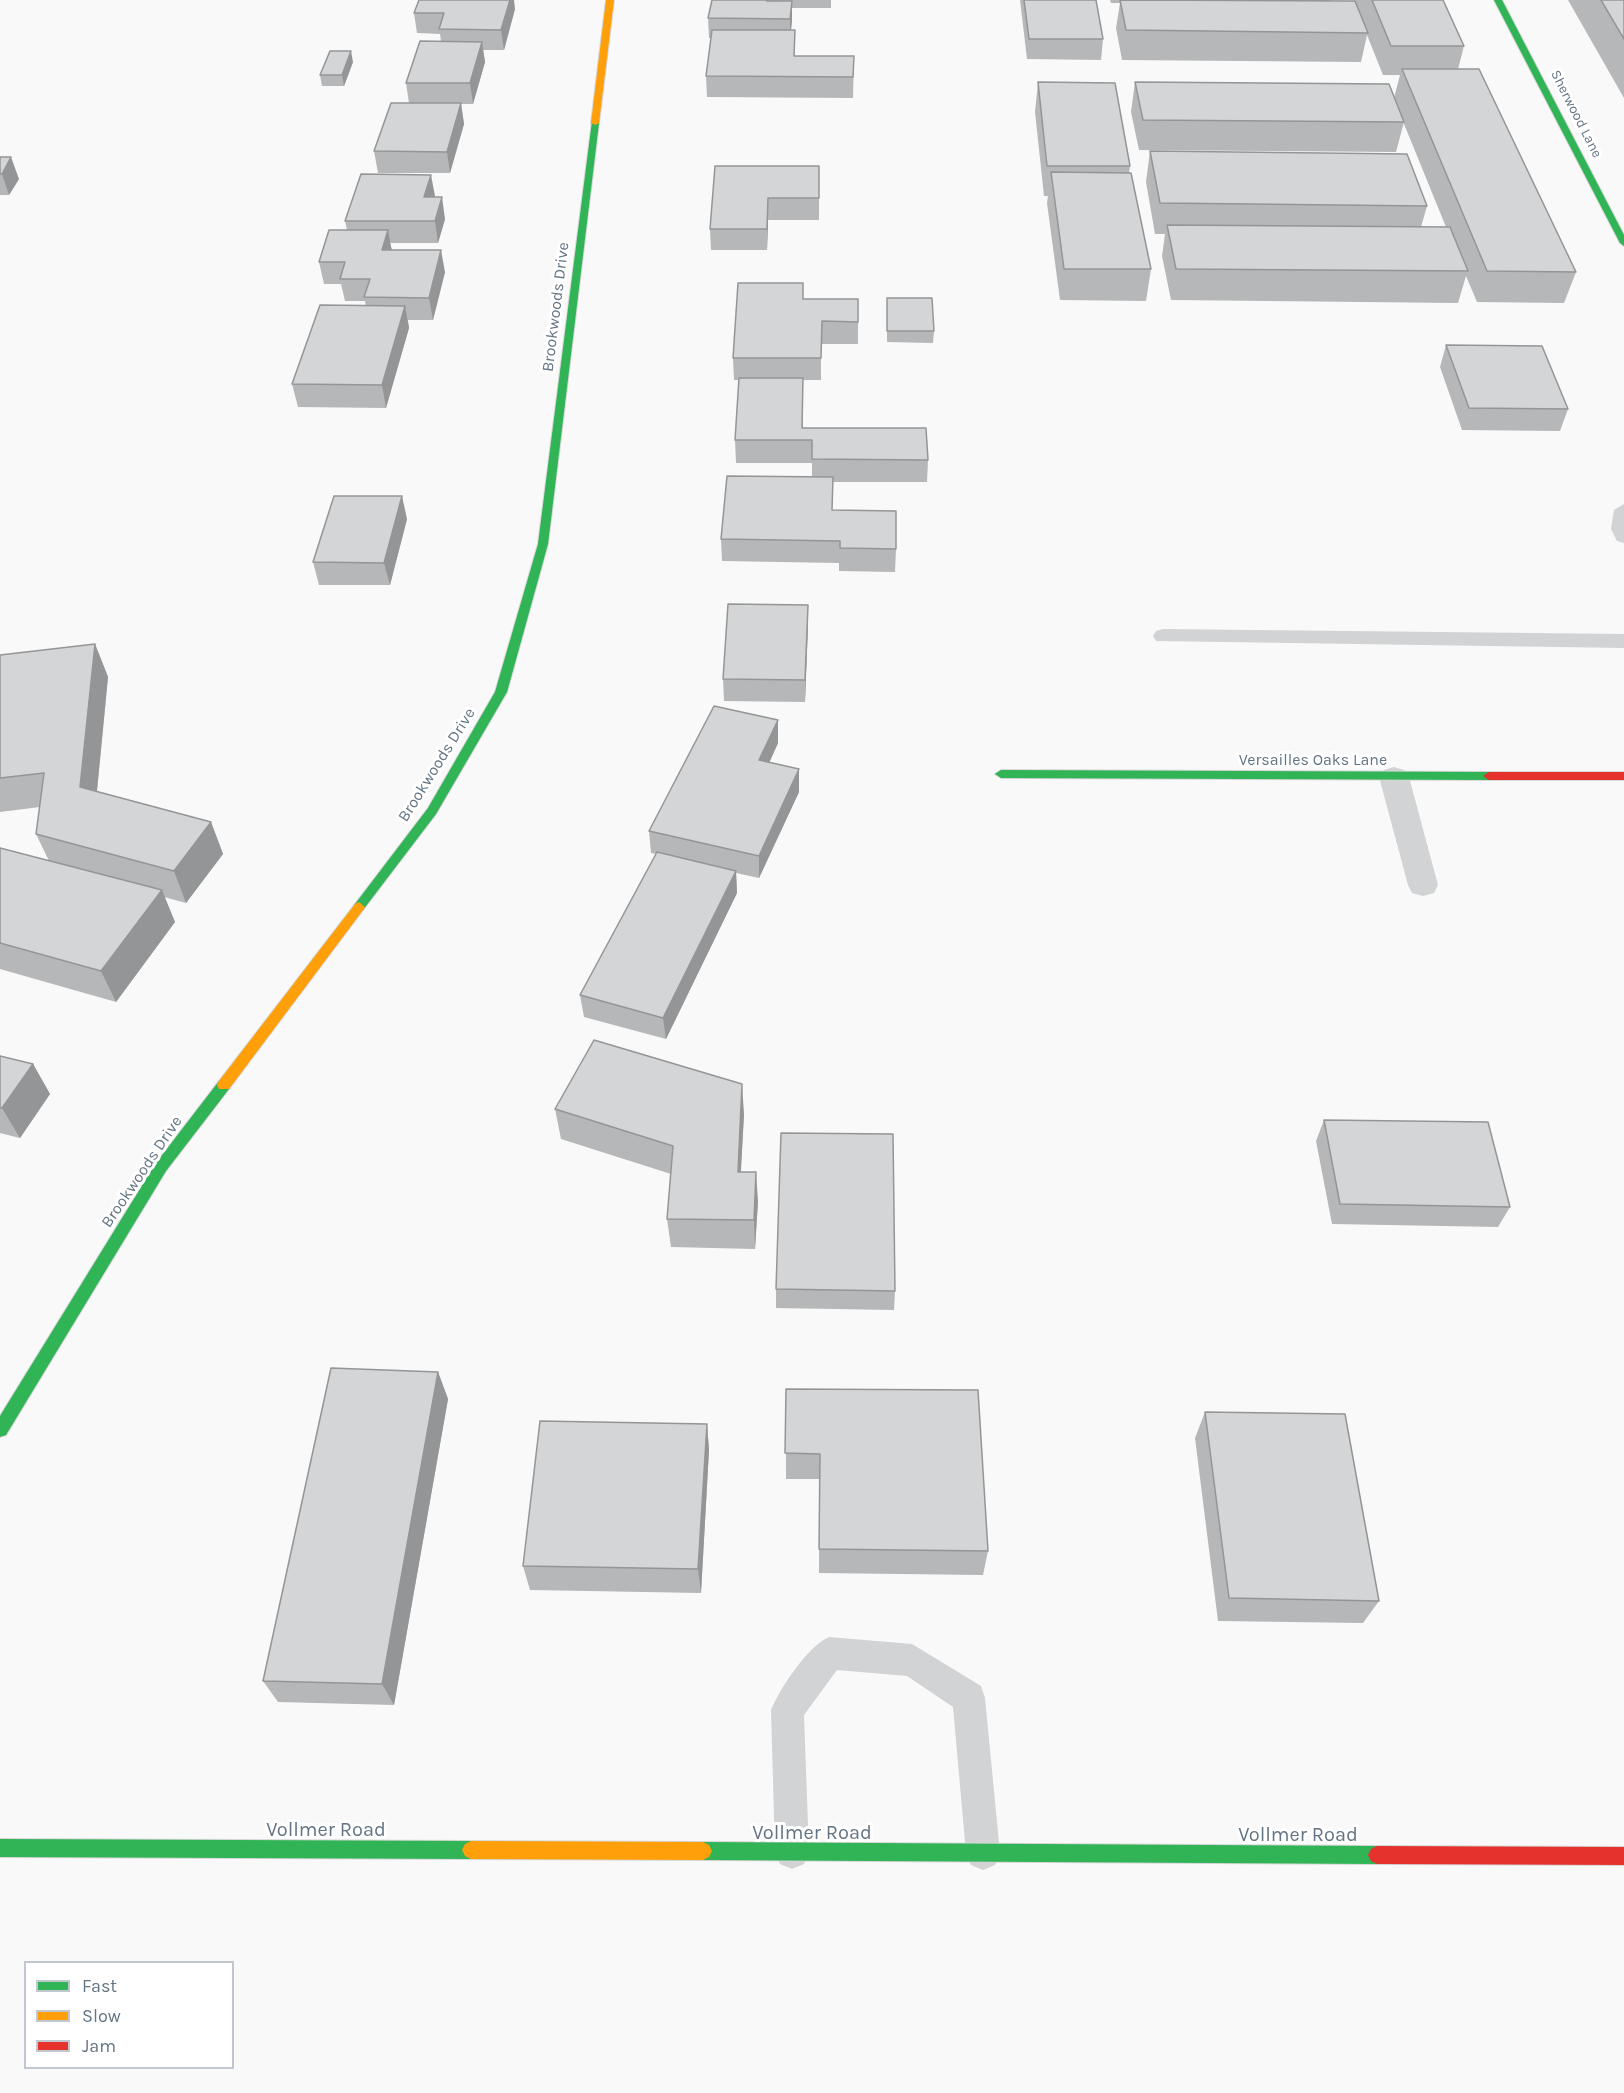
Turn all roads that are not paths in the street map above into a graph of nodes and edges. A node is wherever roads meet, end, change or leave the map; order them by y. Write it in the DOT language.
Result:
graph roads {
  1 [pos="610,0"];
  2 [pos="1498,0"];
  3 [pos="1623,241"];
  4 [pos="1624,510"];
  5 [pos="1624,537"];
  6 [pos="1163,636"];
  7 [pos="1624,641"];
  8 [pos="1001,774"];
  9 [pos="1624,776"];
  10 [pos="1394,777"];
  11 [pos="1423,885"];
  12 [pos="0,1430"];
  13 [pos="0,1848"];
  14 [pos="792,1852"];
  15 [pos="983,1853"];
  16 [pos="1624,1856"];
  1 -- 12 [label="street, Brookwoods Drive"];
  2 -- 3 [label="street, Sherwood Lane"];
  4 -- 5 [label="lane"];
  6 -- 7 [label="lane"];
  8 -- 10 [label="street, Versailles Oaks Lane"];
  9 -- 10 [label="street, Versailles Oaks Lane"];
  10 -- 11 [label="street"];
  13 -- 14 [label="street, Vollmer Road"];
  14 -- 15 [label="street, Vollmer Road"];
  14 -- 15 [label="lane"];
  15 -- 16 [label="street, Vollmer Road"];
}
